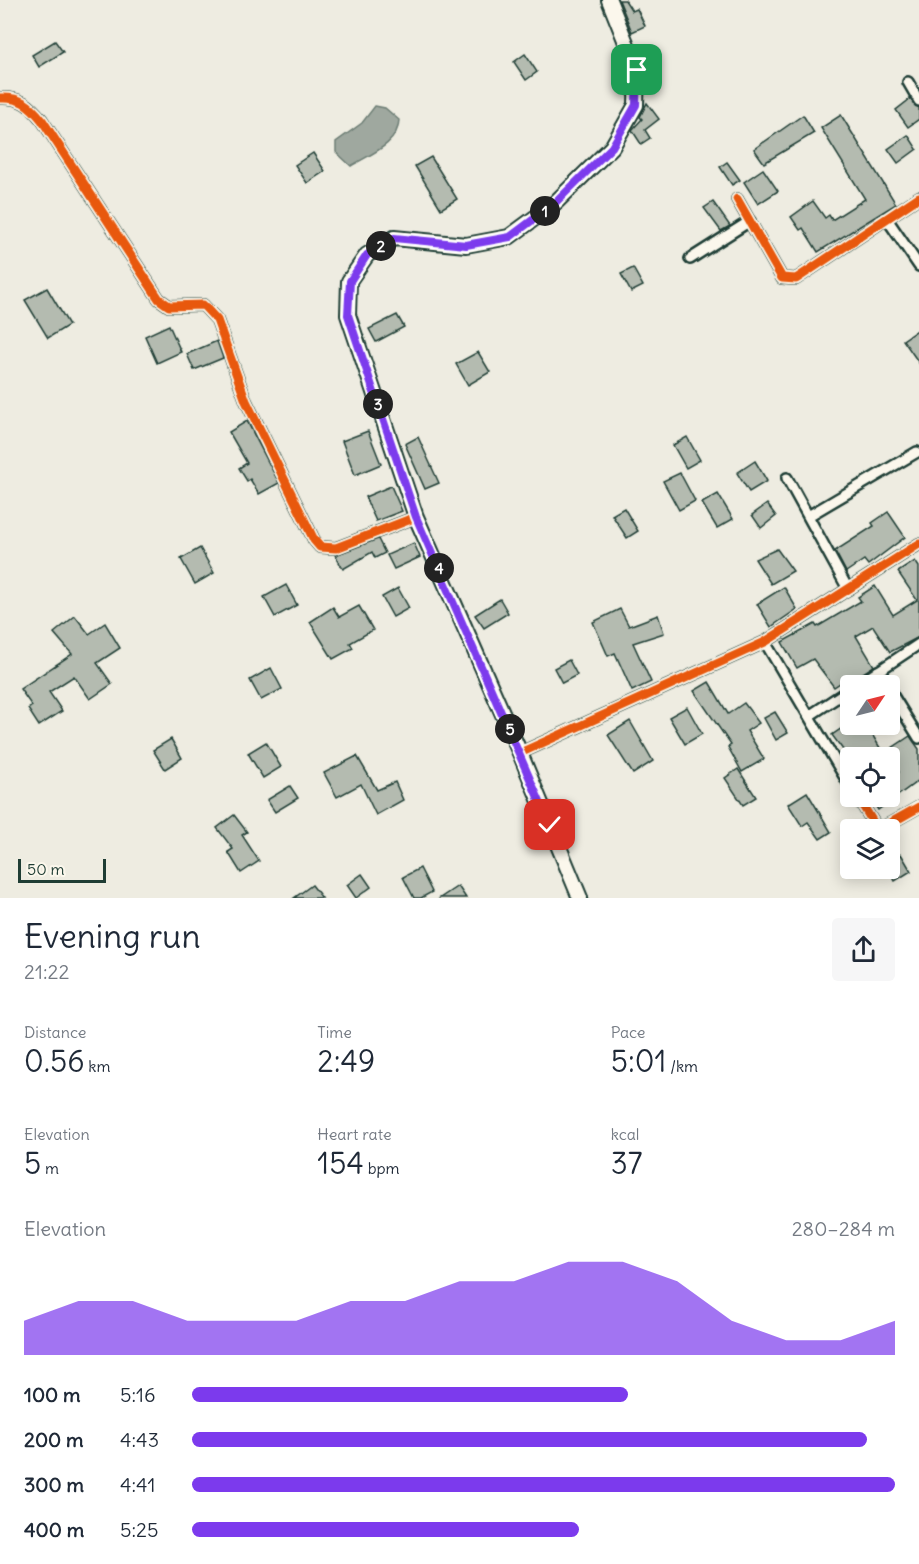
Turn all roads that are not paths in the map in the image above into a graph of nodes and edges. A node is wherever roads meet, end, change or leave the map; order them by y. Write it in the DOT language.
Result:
graph roads {
  1 [pos="609,0"];
  2 [pos="908,82"];
  3 [pos="0,98"];
  4 [pos="919,101"];
  5 [pos="919,197"];
  6 [pos="737,199"];
  7 [pos="887,219"];
  8 [pos="750,221"];
  9 [pos="690,259"];
  10 [pos="919,266"];
  11 [pos="917,452"];
  12 [pos="787,478"];
  13 [pos="810,516"];
  14 [pos="416,517"];
  15 [pos="919,544"];
  16 [pos="848,589"];
  17 [pos="765,642"];
  18 [pos="919,644"];
  19 [pos="878,671"];
  20 [pos="872,675"];
  21 [pos="880,675"];
  22 [pos="840,696"];
  23 [pos="900,707"];
  24 [pos="809,716"];
  25 [pos="919,738"];
  26 [pos="520,753"];
  27 [pos="840,769"];
  28 [pos="864,807"];
  29 [pos="919,807"];
  30 [pos="580,898"];
  1 -- 14 [label="main road"];
  2 -- 4 [label="street"];
  3 -- 14 [label="street"];
  5 -- 7 [label="street"];
  6 -- 8 [label="street"];
  7 -- 8 [label="street"];
  7 -- 10 [label="street"];
  8 -- 9 [label="street"];
  11 -- 13 [label="street"];
  12 -- 13 [label="street"];
  13 -- 16 [label="street"];
  14 -- 26 [label="main road"];
  15 -- 16 [label="street"];
  16 -- 17 [label="street"];
  17 -- 24 [label="street"];
  17 -- 26 [label="street"];
  18 -- 19 [label="street"];
  19 -- 20 [label="street"];
  19 -- 21 [label="street"];
  22 -- 24 [label="street"];
  23 -- 25 [label="street"];
  24 -- 27 [label="street"];
  26 -- 30 [label="main road"];
  28 -- 29 [label="street"];
}
